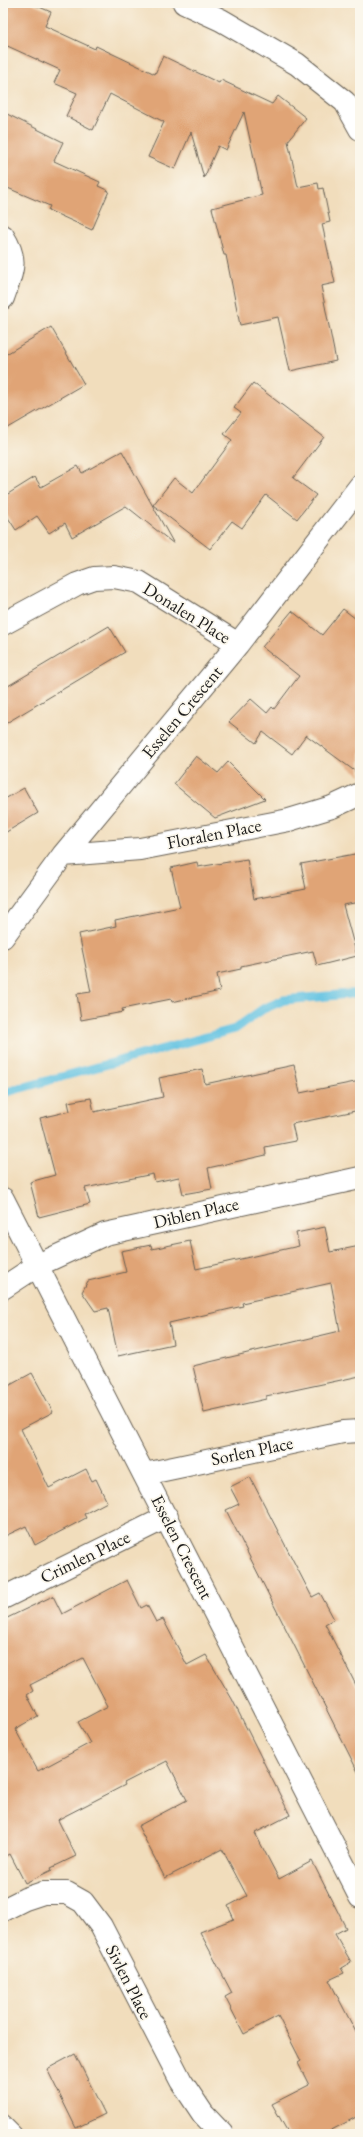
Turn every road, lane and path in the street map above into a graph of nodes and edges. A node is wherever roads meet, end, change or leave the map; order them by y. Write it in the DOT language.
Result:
graph roads {
  1 [pos="184,3"];
  2 [pos="360,129"];
  3 [pos="3,236"];
  4 [pos="3,298"];
  5 [pos="360,486"];
  6 [pos="3,624"];
  7 [pos="238,644"];
  8 [pos="360,794"];
  9 [pos="63,855"];
  10 [pos="3,935"];
  11 [pos="360,1178"];
  12 [pos="3,1199"];
  13 [pos="38,1265"];
  14 [pos="3,1288"];
  15 [pos="360,1431"];
  16 [pos="145,1474"];
  17 [pos="167,1517"];
  18 [pos="3,1598"];
  19 [pos="360,1897"];
  20 [pos="3,1910"];
  21 [pos="3,2122"];
  22 [pos="15,2134"];
  23 [pos="222,2134"];
  1 -- 2 [label="street"];
  3 -- 4 [label="street"];
  5 -- 7 [label="street, Esselen Crescent"];
  6 -- 7 [label="street, Donalen Place"];
  7 -- 9 [label="street, Esselen Crescent"];
  8 -- 9 [label="street, Floralen Place"];
  9 -- 10 [label="street, Esselen Crescent"];
  11 -- 13 [label="street, Diblen Place"];
  12 -- 13 [label="street, Esselen Crescent"];
  13 -- 14 [label="street, Diblen Place"];
  13 -- 16 [label="street, Esselen Crescent"];
  15 -- 16 [label="street, Sorlen Place"];
  16 -- 17 [label="street, Esselen Crescent"];
  17 -- 18 [label="street, Crimlen Place"];
  17 -- 19 [label="street, Esselen Crescent"];
  20 -- 23 [label="street, Sivlen Place"];
  21 -- 22 [label="lane"];
}
